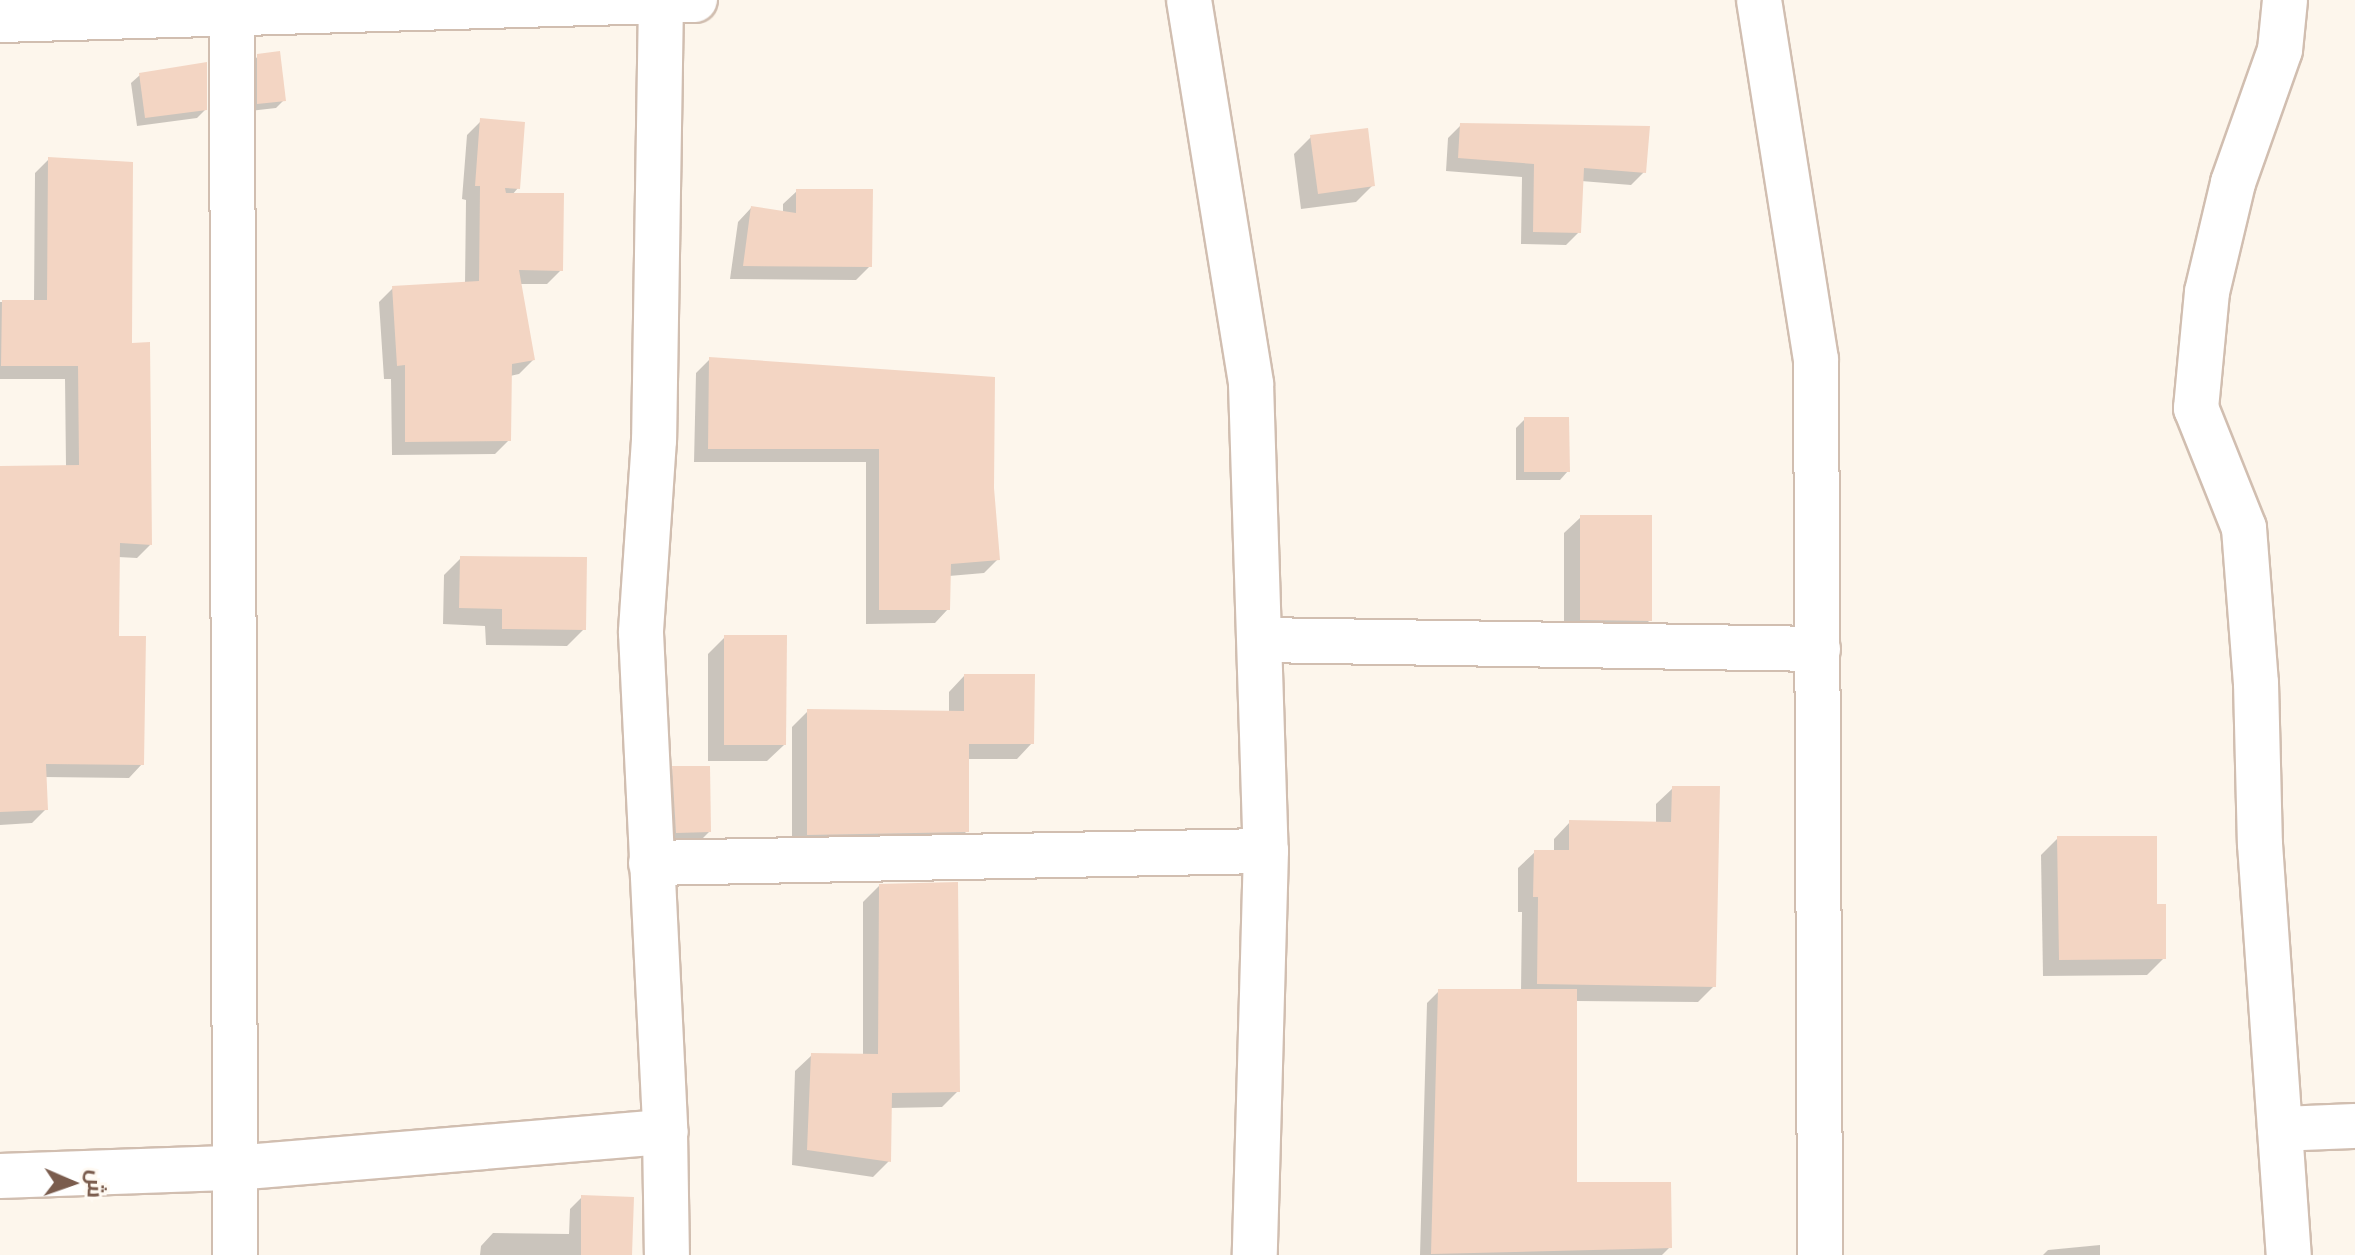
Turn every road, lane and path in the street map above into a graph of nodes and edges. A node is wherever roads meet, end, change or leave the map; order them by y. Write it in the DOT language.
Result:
graph roads {
  1 [pos="662,0"];
  2 [pos="695,0"];
  3 [pos="1189,0"];
  4 [pos="1759,0"];
  5 [pos="2285,0"];
  6 [pos="232,5"];
  7 [pos="0,20"];
  8 [pos="1260,640"];
  9 [pos="1818,649"];
  10 [pos="1266,851"];
  11 [pos="651,863"];
  12 [pos="2355,1126"];
  13 [pos="2280,1129"];
  14 [pos="665,1132"];
  15 [pos="234,1168"];
  16 [pos="0,1176"];
  17 [pos="235,1255"];
  18 [pos="667,1255"];
  19 [pos="1255,1255"];
  20 [pos="1820,1255"];
  21 [pos="2289,1255"];
  1 -- 2 [label="street"];
  1 -- 6 [label="street"];
  1 -- 11 [label="street"];
  3 -- 8 [label="street"];
  4 -- 9 [label="street"];
  5 -- 13 [label="street"];
  6 -- 7 [label="street"];
  6 -- 15 [label="street"];
  8 -- 9 [label="street"];
  8 -- 10 [label="street"];
  9 -- 20 [label="street"];
  10 -- 11 [label="street"];
  10 -- 19 [label="street"];
  11 -- 14 [label="street"];
  12 -- 13 [label="street"];
  13 -- 21 [label="street"];
  14 -- 15 [label="street"];
  14 -- 18 [label="street"];
  15 -- 16 [label="street"];
  15 -- 17 [label="street"];
}
